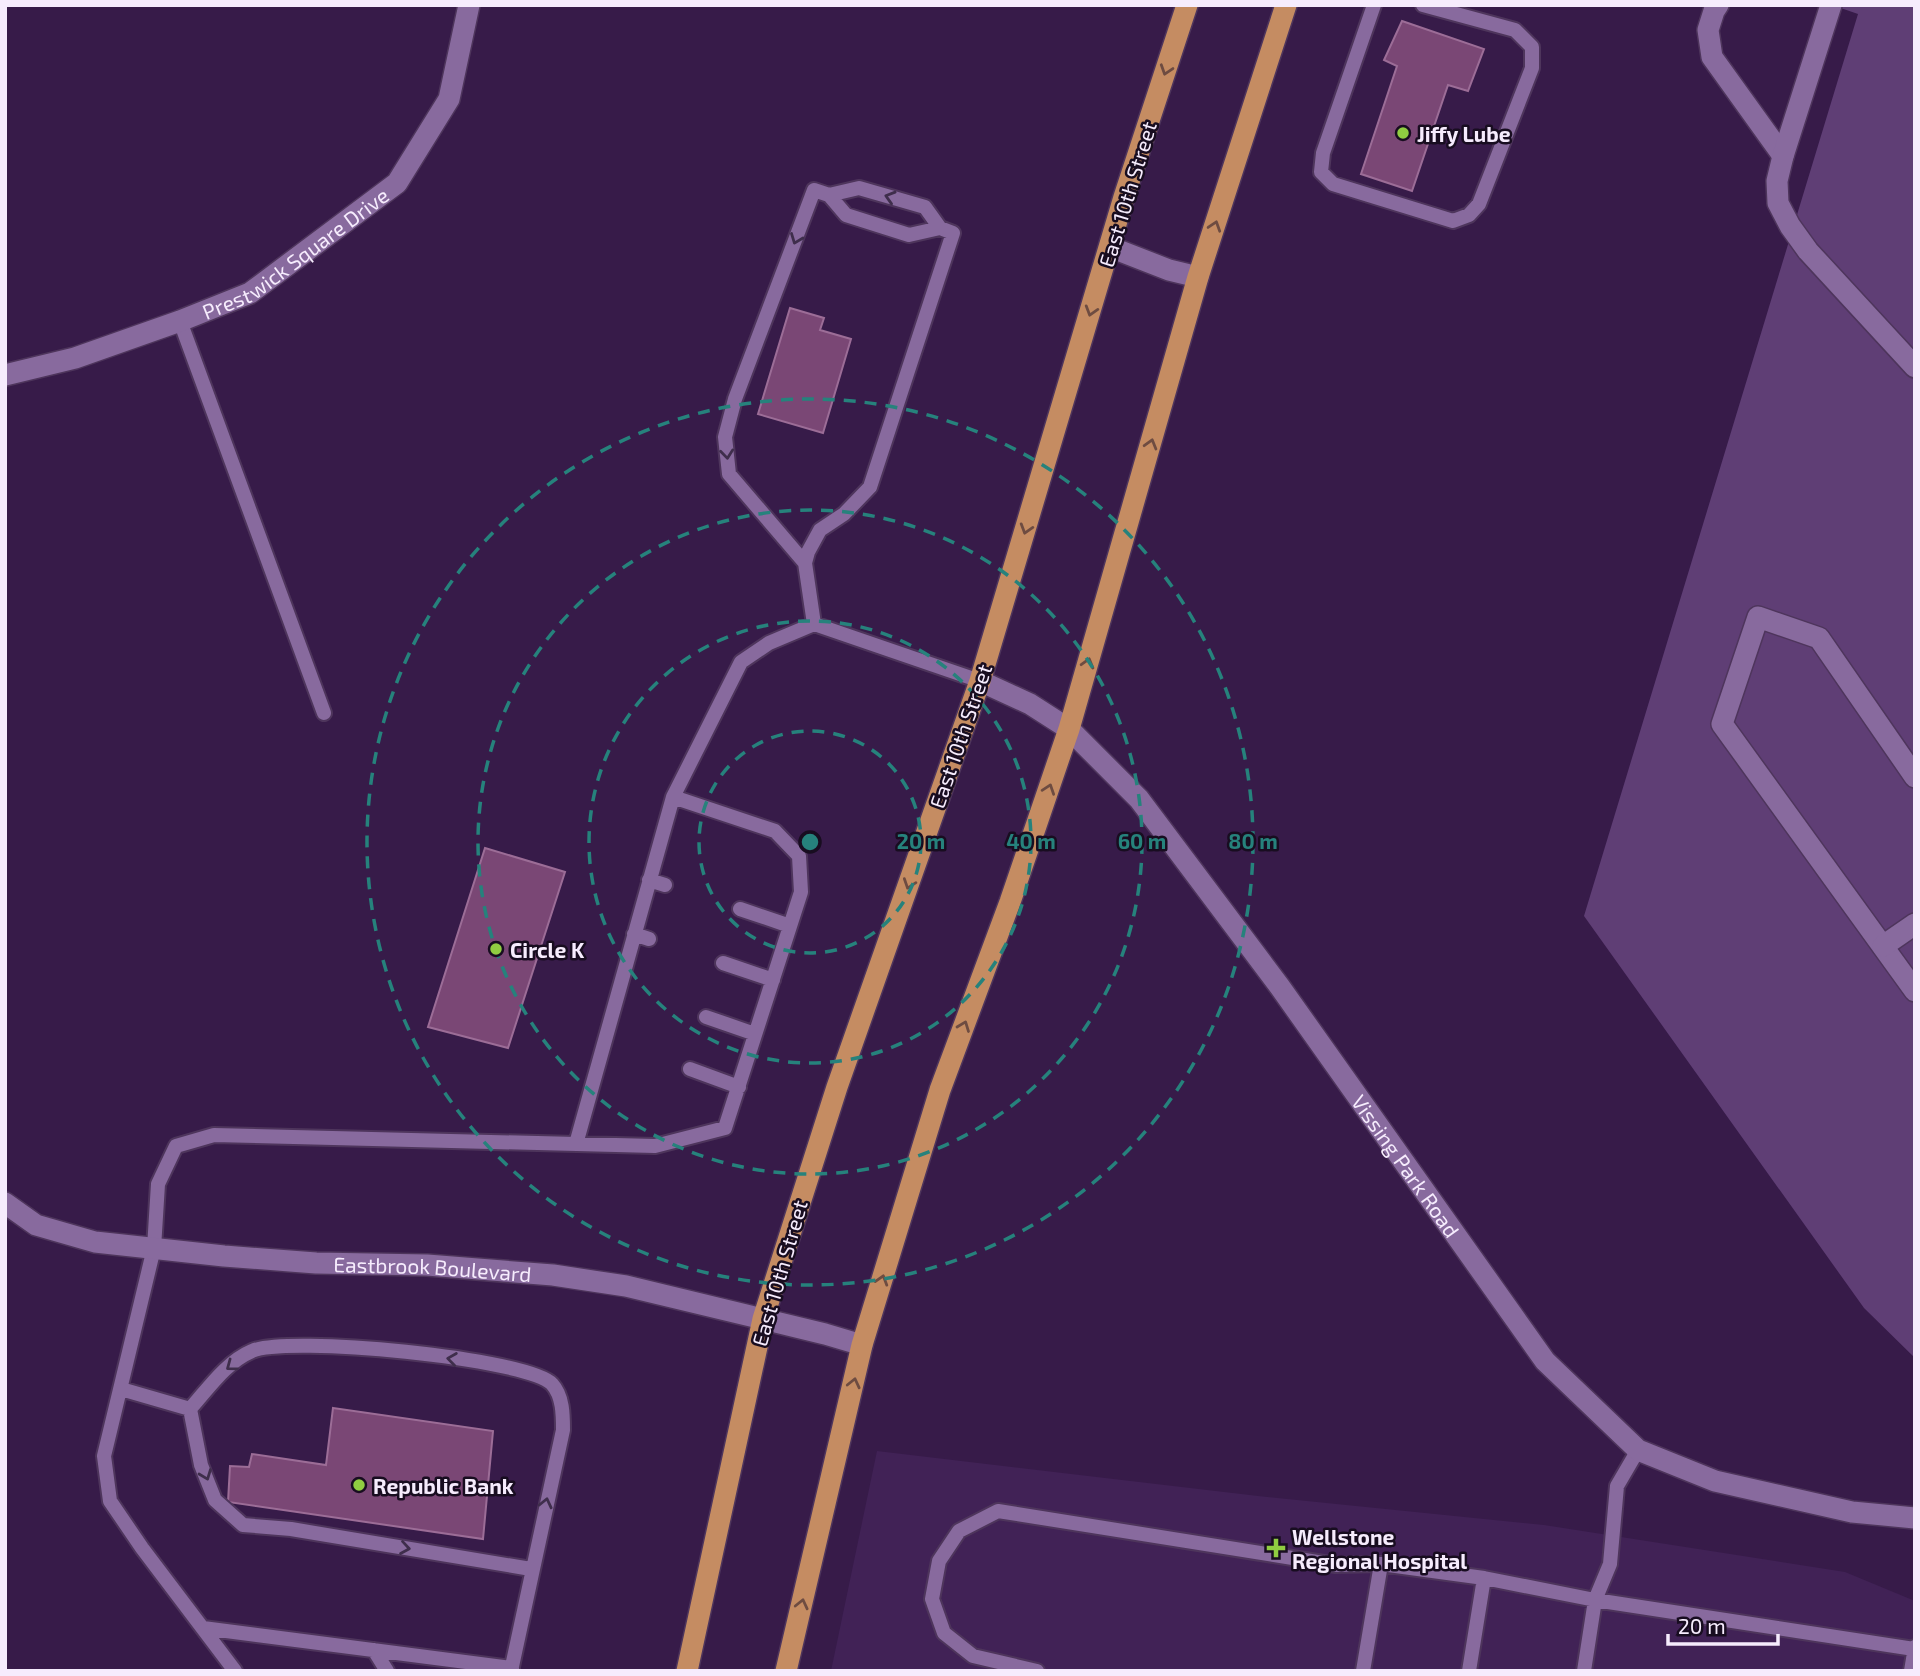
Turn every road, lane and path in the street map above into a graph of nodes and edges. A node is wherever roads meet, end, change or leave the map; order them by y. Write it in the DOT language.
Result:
graph roads {
  1 [pos="469,5"];
  2 [pos="1187,5"];
  3 [pos="1286,5"];
  4 [pos="1374,5"];
  5 [pos="1423,5"];
  6 [pos="1718,5"];
  7 [pos="1831,5"];
  8 [pos="1783,156"];
  9 [pos="829,195"];
  10 [pos="946,231"];
  11 [pos="1110,247"];
  12 [pos="1198,277"];
  13 [pos="180,321"];
  14 [pos="1915,367"];
  15 [pos="5,375"];
  16 [pos="805,563"];
  17 [pos="814,624"];
  18 [pos="980,681"];
  19 [pos="324,713"];
  20 [pos="1069,729"];
  21 [pos="1915,776"];
  22 [pos="673,797"];
  23 [pos="649,880"];
  24 [pos="665,885"];
  25 [pos="740,909"];
  26 [pos="1915,924"];
  27 [pos="790,926"];
  28 [pos="634,934"];
  29 [pos="649,939"];
  30 [pos="1884,946"];
  31 [pos="723,963"];
  32 [pos="773,980"];
  33 [pos="1915,991"];
  34 [pos="706,1017"];
  35 [pos="755,1034"];
  36 [pos="690,1069"];
  37 [pos="739,1087"];
  38 [pos="576,1144"];
  39 [pos="5,1203"];
  40 [pos="154,1248"];
  41 [pos="763,1320"];
  42 [pos="862,1345"];
  43 [pos="121,1390"];
  44 [pos="190,1409"];
  45 [pos="1638,1450"];
  46 [pos="1915,1518"];
  47 [pos="1381,1564"];
  48 [pos="531,1569"];
  49 [pos="1484,1578"];
  50 [pos="1595,1600"];
  51 [pos="203,1628"];
  52 [pos="1915,1648"];
  53 [pos="374,1650"];
  54 [pos="511,1669"];
  55 [pos="235,1671"];
  56 [pos="387,1671"];
  57 [pos="687,1671"];
  58 [pos="786,1671"];
  59 [pos="1037,1671"];
  60 [pos="1363,1671"];
  61 [pos="1469,1671"];
  62 [pos="1584,1671"];
  63 [pos="1911,1671"];
  1 -- 13 [label="street, Prestwick Square Drive"];
  2 -- 11 [label="main road, East 10th Street, one-way"];
  12 -- 3 [label="main road, one-way"];
  4 -- 5 [label="lane"];
  6 -- 8 [label="street"];
  7 -- 8 [label="street"];
  8 -- 14 [label="street"];
  9 -- 10 [label="lane"];
  10 -- 9 [label="lane, one-way"];
  9 -- 16 [label="lane, one-way"];
  10 -- 16 [label="lane"];
  11 -- 12 [label="street"];
  11 -- 18 [label="main road, East 10th Street, one-way"];
  20 -- 12 [label="main road, one-way"];
  13 -- 15 [label="street, Prestwick Square Drive"];
  13 -- 19 [label="lane"];
  16 -- 17 [label="lane"];
  17 -- 18 [label="lane"];
  17 -- 22 [label="lane"];
  18 -- 20 [label="street, Vissing Park Road"];
  18 -- 41 [label="main road, East 10th Street, one-way"];
  42 -- 20 [label="main road, one-way"];
  20 -- 45 [label="street, Vissing Park Road"];
  21 -- 30 [label="street"];
  22 -- 23 [label="lane"];
  22 -- 27 [label="lane"];
  23 -- 24 [label="lane"];
  23 -- 28 [label="lane"];
  25 -- 27 [label="lane"];
  26 -- 30 [label="street"];
  27 -- 32 [label="lane"];
  28 -- 29 [label="lane"];
  28 -- 38 [label="lane"];
  30 -- 33 [label="street"];
  31 -- 32 [label="lane"];
  32 -- 35 [label="lane"];
  34 -- 35 [label="lane"];
  35 -- 37 [label="lane"];
  36 -- 37 [label="lane"];
  37 -- 38 [label="lane"];
  38 -- 40 [label="lane"];
  39 -- 40 [label="street, Eastbrook Boulevard"];
  40 -- 41 [label="street, Eastbrook Boulevard"];
  40 -- 43 [label="lane"];
  41 -- 42 [label="street, Eastbrook Boulevard"];
  41 -- 57 [label="main road, East 10th Street"];
  58 -- 42 [label="main road, one-way"];
  43 -- 44 [label="lane"];
  43 -- 51 [label="lane"];
  44 -- 48 [label="lane, one-way"];
  48 -- 44 [label="lane, one-way"];
  45 -- 46 [label="street, Vissing Park Road"];
  45 -- 50 [label="lane"];
  47 -- 49 [label="lane"];
  47 -- 59 [label="lane"];
  47 -- 60 [label="lane"];
  48 -- 54 [label="lane"];
  49 -- 50 [label="lane"];
  49 -- 61 [label="lane"];
  50 -- 52 [label="lane"];
  50 -- 62 [label="lane"];
  51 -- 53 [label="lane"];
  51 -- 55 [label="lane"];
  52 -- 63 [label="lane"];
  53 -- 54 [label="lane"];
  53 -- 56 [label="lane"];
}
